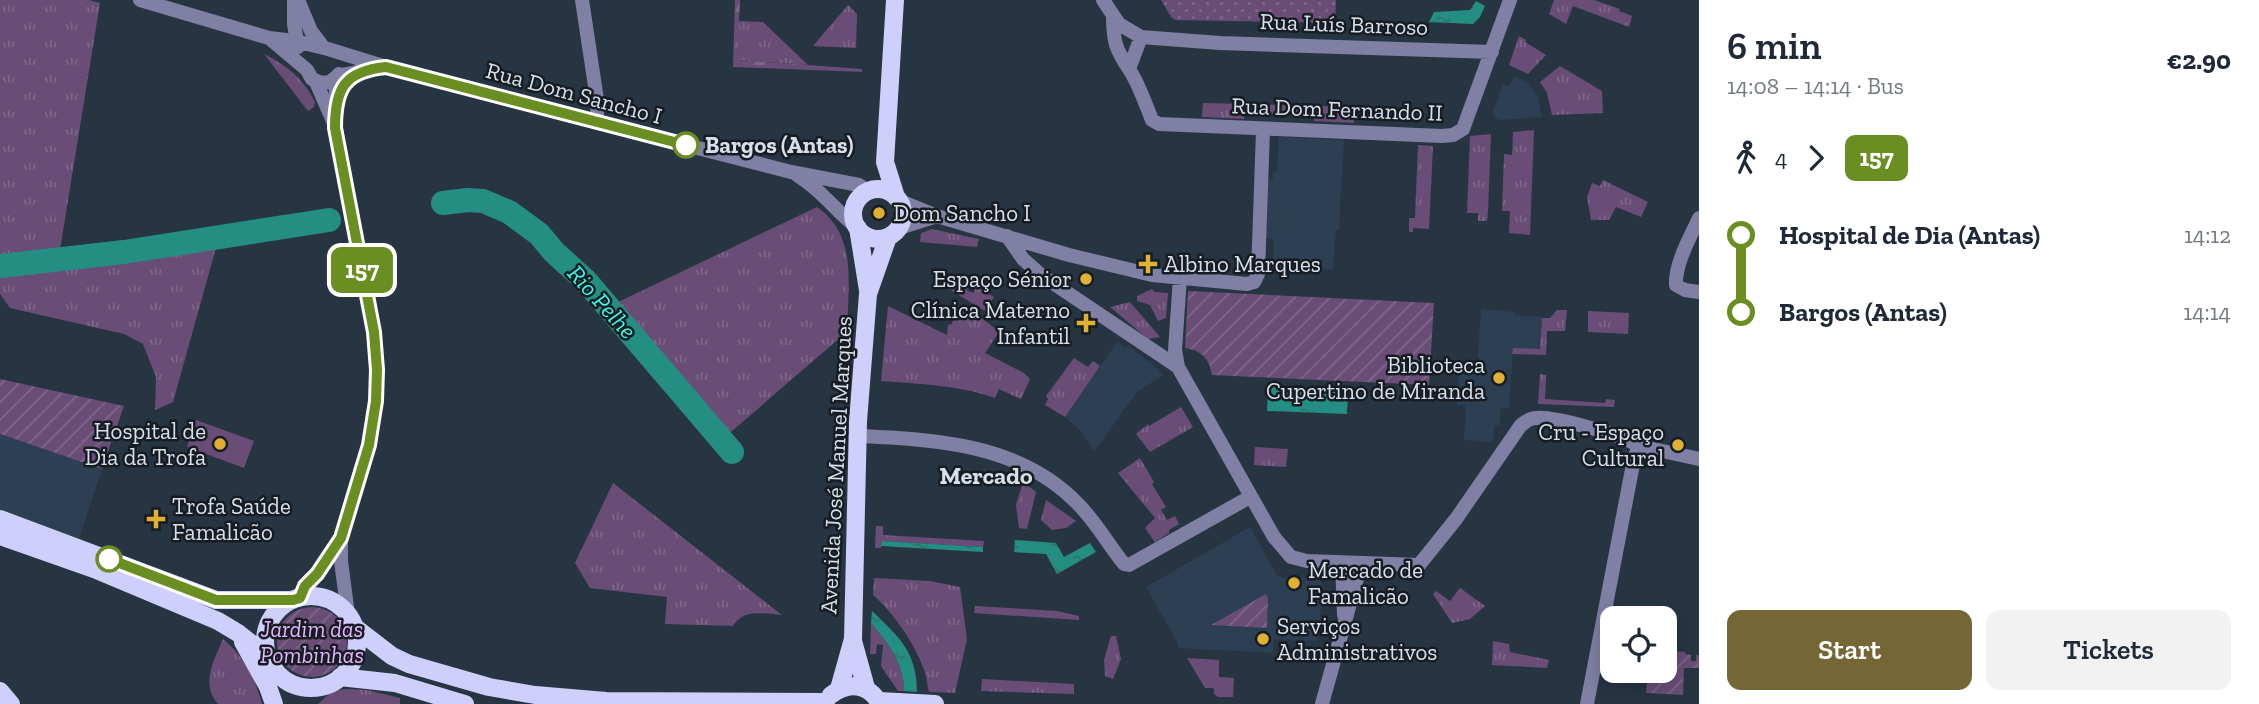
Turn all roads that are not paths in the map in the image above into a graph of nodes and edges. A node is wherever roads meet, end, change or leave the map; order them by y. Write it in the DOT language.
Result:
graph roads {
  1 [pos="140,0"];
  2 [pos="296,0"];
  3 [pos="582,0"];
  4 [pos="1104,0"];
  5 [pos="1510,0"];
  6 [pos="897,1"];
  7 [pos="1113,17"];
  8 [pos="1141,37"];
  9 [pos="269,38"];
  10 [pos="295,41"];
  11 [pos="330,51"];
  12 [pos="1492,52"];
  13 [pos="386,67"];
  14 [pos="1129,69"];
  15 [pos="310,72"];
  16 [pos="359,73"];
  17 [pos="337,76"];
  18 [pos="335,103"];
  19 [pos="596,122"];
  20 [pos="335,128"];
  21 [pos="1263,130"];
  22 [pos="885,162"];
  23 [pos="791,172"];
  24 [pos="868,191"];
  25 [pos="898,199"];
  26 [pos="937,216"];
  27 [pos="1699,218"];
  28 [pos="858,228"];
  29 [pos="893,232"];
  30 [pos="1007,236"];
  31 [pos="1180,277"];
  32 [pos="1699,292"];
  33 [pos="869,294"];
  34 [pos="1178,367"];
  35 [pos="857,436"];
  36 [pos="1639,446"];
  37 [pos="1699,459"];
  38 [pos="1250,497"];
  39 [pos="0,519"];
  40 [pos="0,536"];
  41 [pos="341,538"];
  42 [pos="1342,563"];
  43 [pos="1361,564"];
  44 [pos="296,599"];
  45 [pos="351,620"];
  46 [pos="1345,623"];
  47 [pos="238,632"];
  48 [pos="853,639"];
  49 [pos="271,663"];
  50 [pos="334,681"];
  51 [pos="839,689"];
  52 [pos="0,691"];
  53 [pos="875,698"];
  54 [pos="825,703"];
  55 [pos="11,704"];
  56 [pos="274,704"];
  57 [pos="311,704"];
  58 [pos="465,704"];
  59 [pos="934,704"];
  60 [pos="1322,704"];
  61 [pos="1587,704"];
  1 -- 9 [label="street, Rua Dom Sancho I"];
  2 -- 10 [label="street"];
  2 -- 11 [label="street"];
  3 -- 19 [label="street"];
  4 -- 7 [label="street"];
  5 -- 12 [label="street"];
  6 -- 22 [label="main road"];
  7 -- 8 [label="street"];
  7 -- 14 [label="street"];
  8 -- 12 [label="street, Rua Luís Barroso"];
  8 -- 14 [label="street"];
  9 -- 10 [label="street, Rua Dom Sancho I"];
  9 -- 15 [label="street, Rua Dom Sancho I"];
  10 -- 11 [label="street, Rua Dom Sancho I"];
  10 -- 15 [label="street"];
  11 -- 13 [label="street, Rua Dom Sancho I"];
  11 -- 15 [label="street"];
  11 -- 17 [label="street"];
  12 -- 21 [label="street, Rua Dom Fernando II"];
  13 -- 16 [label="street, Rua Dom Sancho I"];
  13 -- 19 [label="street, Rua Dom Sancho I"];
  14 -- 21 [label="street, Rua Dom Fernando II"];
  15 -- 17 [label="street, Rua Dom Sancho I"];
  15 -- 20 [label="street"];
  16 -- 17 [label="street, Rua Dom Sancho I"];
  16 -- 18 [label="street"];
  17 -- 18 [label="street"];
  18 -- 20 [label="street"];
  19 -- 23 [label="street, Rua Dom Sancho I"];
  20 -- 41 [label="street"];
  21 -- 31 [label="street"];
  22 -- 24 [label="main road"];
  22 -- 25 [label="main road"];
  23 -- 24 [label="street, Rua Dom Sancho I"];
  23 -- 28 [label="street, Rua Dom Sancho I"];
  24 -- 25 [label="main road"];
  24 -- 28 [label="main road"];
  25 -- 26 [label="street"];
  25 -- 29 [label="main road"];
  26 -- 29 [label="street"];
  26 -- 30 [label="street"];
  27 -- 32 [label="street"];
  28 -- 29 [label="main road"];
  28 -- 33 [label="main road, Avenida José Manuel Marques"];
  29 -- 33 [label="main road, Avenida José Manuel Marques"];
  30 -- 31 [label="street"];
  30 -- 34 [label="street"];
  31 -- 34 [label="street"];
  33 -- 35 [label="main road, Avenida José Manuel Marques"];
  34 -- 38 [label="street"];
  35 -- 38 [label="street"];
  35 -- 48 [label="main road, Avenida José Manuel Marques"];
  36 -- 37 [label="street"];
  36 -- 43 [label="street"];
  36 -- 61 [label="street"];
  38 -- 42 [label="street"];
  39 -- 44 [label="main road"];
  40 -- 47 [label="main road"];
  41 -- 44 [label="street"];
  41 -- 45 [label="street"];
  42 -- 43 [label="street"];
  42 -- 46 [label="street"];
  43 -- 46 [label="street"];
  44 -- 45 [label="main road"];
  44 -- 49 [label="main road"];
  45 -- 50 [label="main road"];
  45 -- 54 [label="main road"];
  46 -- 60 [label="street"];
  47 -- 49 [label="main road"];
  47 -- 56 [label="main road"];
  48 -- 51 [label="main road, Avenida José Manuel Marques"];
  48 -- 53 [label="main road, Avenida José Manuel Marques"];
  49 -- 50 [label="main road"];
  49 -- 56 [label="main road"];
  50 -- 57 [label="main road"];
  50 -- 58 [label="main road"];
  51 -- 53 [label="main road"];
  51 -- 54 [label="main road"];
  52 -- 55 [label="main road"];
  53 -- 59 [label="main road"];
}
